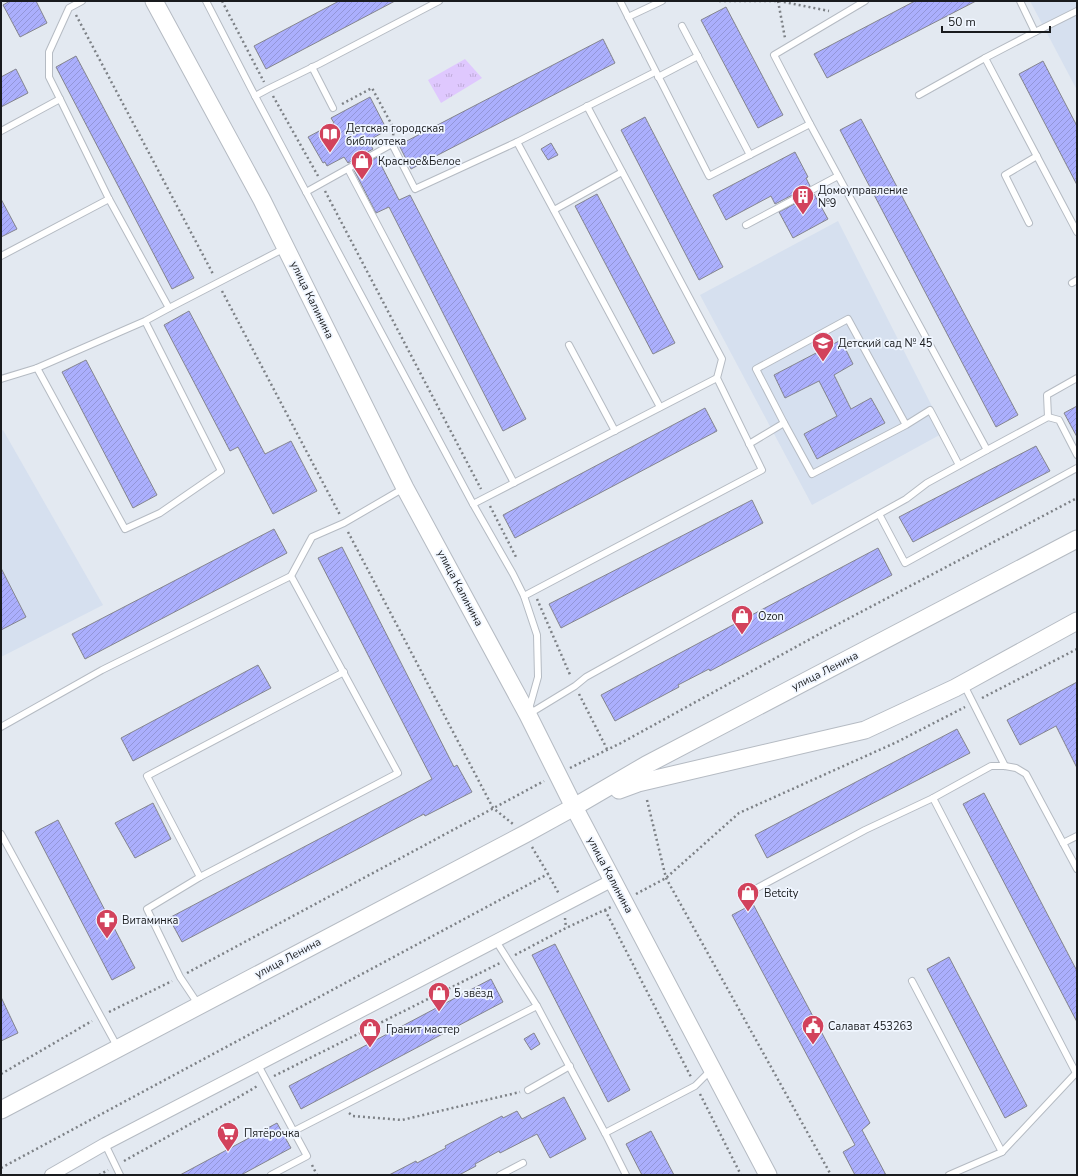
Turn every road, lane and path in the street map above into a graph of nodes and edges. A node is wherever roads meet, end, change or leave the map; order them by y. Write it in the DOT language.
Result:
graph roads {
  1 [pos="82,1"];
  2 [pos="154,1"];
  3 [pos="206,1"];
  4 [pos="222,1"];
  5 [pos="439,1"];
  6 [pos="620,1"];
  7 [pos="662,1"];
  8 [pos="719,1"];
  9 [pos="778,1"];
  10 [pos="865,1"];
  11 [pos="1020,1"];
  12 [pos="71,6"];
  13 [pos="1077,11"];
  14 [pos="843,14"];
  15 [pos="628,17"];
  16 [pos="682,26"];
  17 [pos="1035,32"];
  18 [pos="786,48"];
  19 [pos="698,56"];
  20 [pos="985,58"];
  21 [pos="312,67"];
  22 [pos="656,75"];
  23 [pos="268,88"];
  24 [pos="919,95"];
  25 [pos="255,96"];
  26 [pos="60,99"];
  27 [pos="588,106"];
  28 [pos="333,108"];
  29 [pos="810,124"];
  30 [pos="1,131"];
  31 [pos="517,142"];
  32 [pos="392,144"];
  33 [pos="750,155"];
  34 [pos="1037,156"];
  35 [pos="348,169"];
  36 [pos="622,172"];
  37 [pos="838,176"];
  38 [pos="322,183"];
  39 [pos="306,192"];
  40 [pos="110,199"];
  41 [pos="554,210"];
  42 [pos="1029,223"];
  43 [pos="746,225"];
  44 [pos="1077,232"];
  45 [pos="286,247"];
  46 [pos="1,256"];
  47 [pos="218,282"];
  48 [pos="168,308"];
  49 [pos="145,321"];
  50 [pos="569,345"];
  51 [pos="37,368"];
  52 [pos="717,378"];
  53 [pos="1077,378"];
  54 [pos="1,379"];
  55 [pos="660,407"];
  56 [pos="1048,417"];
  57 [pos="784,423"];
  58 [pos="906,425"];
  59 [pos="615,431"];
  60 [pos="749,444"];
  61 [pos="987,450"];
  62 [pos="1077,455"];
  63 [pos="958,465"];
  64 [pos="1077,468"];
  65 [pos="514,483"];
  66 [pos="406,488"];
  67 [pos="486,498"];
  68 [pos="1077,498"];
  69 [pos="473,504"];
  70 [pos="879,514"];
  71 [pos="344,523"];
  72 [pos="1077,539"];
  73 [pos="519,562"];
  74 [pos="291,576"];
  75 [pos="534,590"];
  76 [pos="524,596"];
  77 [pos="1077,621"];
  78 [pos="1077,649"];
  79 [pos="344,672"];
  80 [pos="963,684"];
  81 [pos="575,686"];
  82 [pos="973,703"];
  83 [pos="528,715"];
  84 [pos="1,726"];
  85 [pos="1005,766"];
  86 [pos="933,798"];
  87 [pos="648,800"];
  88 [pos="574,807"];
  89 [pos="1,834"];
  90 [pos="1077,836"];
  91 [pos="1063,843"];
  92 [pos="1077,869"];
  93 [pos="200,877"];
  94 [pos="666,878"];
  95 [pos="613,880"];
  96 [pos="746,894"];
  97 [pos="564,905"];
  98 [pos="566,928"];
  99 [pos="496,941"];
  100 [pos="508,959"];
  101 [pos="180,977"];
  102 [pos="912,981"];
  103 [pos="198,1005"];
  104 [pos="537,1006"];
  105 [pos="100,1016"];
  106 [pos="118,1048"];
  107 [pos="258,1066"];
  108 [pos="570,1066"];
  109 [pos="712,1068"];
  110 [pos="1077,1073"];
  111 [pos="1,1074"];
  112 [pos="266,1081"];
  113 [pos="695,1086"];
  114 [pos="528,1090"];
  115 [pos="340,1107"];
  116 [pos="1,1110"];
  117 [pos="294,1131"];
  118 [pos="605,1133"];
  119 [pos="105,1144"];
  120 [pos="1002,1152"];
  121 [pos="523,1163"];
  122 [pos="115,1166"];
  123 [pos="1,1168"];
  124 [pos="50,1175"];
  125 [pos="99,1175"];
  126 [pos="120,1175"];
  127 [pos="271,1175"];
  128 [pos="500,1175"];
  129 [pos="626,1175"];
  130 [pos="741,1175"];
  131 [pos="768,1175"];
  132 [pos="831,1175"];
  133 [pos="949,1175"];
  1 -- 12 [label="lane"];
  2 -- 45 [label="street, улица Калинина"];
  3 -- 25 [label="lane"];
  4 -- 23 [label="path"];
  5 -- 21 [label="lane"];
  6 -- 15 [label="lane"];
  7 -- 15 [label="lane"];
  8 -- 9 [label="path"];
  9 -- 14 [label="path"];
  9 -- 18 [label="path"];
  10 -- 14 [label="lane"];
  11 -- 17 [label="lane"];
  12 -- 26 [label="lane"];
  12 -- 47 [label="path"];
  13 -- 17 [label="lane"];
  14 -- 18 [label="lane"];
  15 -- 22 [label="lane"];
  16 -- 19 [label="lane"];
  17 -- 20 [label="lane"];
  18 -- 29 [label="lane"];
  19 -- 22 [label="lane"];
  19 -- 33 [label="lane"];
  20 -- 24 [label="lane"];
  20 -- 34 [label="lane"];
  21 -- 23 [label="lane"];
  21 -- 28 [label="lane"];
  22 -- 27 [label="lane"];
  22 -- 33 [label="lane"];
  23 -- 25 [label="lane"];
  23 -- 38 [label="path"];
  25 -- 39 [label="lane"];
  26 -- 30 [label="lane"];
  26 -- 40 [label="lane"];
  27 -- 31 [label="lane"];
  27 -- 36 [label="lane"];
  28 -- 32 [label="path"];
  29 -- 33 [label="lane"];
  29 -- 37 [label="lane"];
  31 -- 32 [label="lane"];
  31 -- 41 [label="lane"];
  32 -- 35 [label="lane"];
  34 -- 42 [label="lane"];
  34 -- 44 [label="lane"];
  35 -- 38 [label="lane"];
  35 -- 65 [label="lane"];
  36 -- 41 [label="lane"];
  36 -- 52 [label="lane"];
  37 -- 43 [label="lane"];
  37 -- 61 [label="lane"];
  38 -- 39 [label="lane"];
  38 -- 67 [label="path"];
  39 -- 69 [label="lane"];
  40 -- 46 [label="lane"];
  40 -- 48 [label="lane"];
  41 -- 55 [label="lane"];
  45 -- 47 [label="lane"];
  45 -- 66 [label="street, улица Калинина"];
  47 -- 48 [label="lane"];
  47 -- 71 [label="path"];
  48 -- 49 [label="lane"];
  49 -- 51 [label="lane"];
  49 -- 51 [label="lane"];
  50 -- 59 [label="lane"];
  51 -- 54 [label="lane"];
  52 -- 55 [label="lane"];
  52 -- 60 [label="lane"];
  53 -- 56 [label="lane"];
  55 -- 59 [label="lane"];
  56 -- 61 [label="lane"];
  56 -- 62 [label="lane"];
  57 -- 58 [label="lane"];
  57 -- 58 [label="lane"];
  57 -- 60 [label="lane"];
  58 -- 63 [label="lane"];
  59 -- 65 [label="lane"];
  60 -- 75 [label="lane"];
  61 -- 63 [label="lane"];
  63 -- 70 [label="lane"];
  64 -- 70 [label="lane"];
  65 -- 67 [label="lane"];
  66 -- 71 [label="lane"];
  66 -- 83 [label="street, улица Калинина"];
  67 -- 69 [label="lane"];
  67 -- 73 [label="path"];
  68 -- 81 [label="path"];
  69 -- 76 [label="lane"];
  70 -- 81 [label="lane"];
  71 -- 74 [label="lane"];
  71 -- 101 [label="path"];
  72 -- 88 [label="street, улица Ленина"];
  74 -- 79 [label="lane"];
  74 -- 84 [label="lane"];
  75 -- 76 [label="lane"];
  75 -- 81 [label="path"];
  76 -- 83 [label="lane"];
  77 -- 80 [label="street, улица Ленина"];
  78 -- 82 [label="path"];
  79 -- 93 [label="lane"];
  79 -- 93 [label="lane"];
  80 -- 82 [label="lane"];
  80 -- 88 [label="street, улица Ленина"];
  81 -- 83 [label="lane"];
  82 -- 85 [label="lane"];
  82 -- 94 [label="path"];
  83 -- 88 [label="street, улица Калинина"];
  85 -- 86 [label="lane"];
  85 -- 91 [label="lane"];
  86 -- 96 [label="lane"];
  86 -- 110 [label="lane"];
  87 -- 94 [label="path"];
  88 -- 95 [label="street, улица Калинина"];
  88 -- 103 [label="street, улица Ленина"];
  89 -- 105 [label="lane"];
  90 -- 91 [label="lane"];
  91 -- 92 [label="lane"];
  93 -- 101 [label="lane"];
  94 -- 132 [label="path"];
  95 -- 97 [label="street"];
  95 -- 109 [label="street, улица Калинина"];
  97 -- 98 [label="path"];
  97 -- 99 [label="street"];
  97 -- 123 [label="path"];
  98 -- 100 [label="path"];
  98 -- 113 [label="path"];
  99 -- 100 [label="lane"];
  99 -- 107 [label="street"];
  100 -- 104 [label="lane"];
  100 -- 112 [label="path"];
  101 -- 103 [label="lane"];
  101 -- 105 [label="path"];
  102 -- 120 [label="lane"];
  103 -- 106 [label="street, улица Ленина"];
  104 -- 108 [label="lane"];
  104 -- 115 [label="lane"];
  105 -- 106 [label="lane"];
  105 -- 111 [label="path"];
  106 -- 116 [label="street, улица Ленина"];
  107 -- 112 [label="lane"];
  107 -- 119 [label="street"];
  108 -- 114 [label="lane"];
  108 -- 118 [label="lane"];
  109 -- 113 [label="lane"];
  109 -- 131 [label="street, улица Калинина"];
  110 -- 120 [label="lane"];
  112 -- 117 [label="lane"];
  112 -- 122 [label="path"];
  113 -- 118 [label="lane"];
  113 -- 130 [label="path"];
  114 -- 115 [label="path"];
  115 -- 117 [label="lane"];
  117 -- 127 [label="lane"];
  118 -- 129 [label="lane"];
  119 -- 122 [label="lane"];
  119 -- 124 [label="street"];
  120 -- 133 [label="lane"];
  121 -- 128 [label="lane"];
  122 -- 125 [label="path"];
  122 -- 126 [label="lane"];
}
